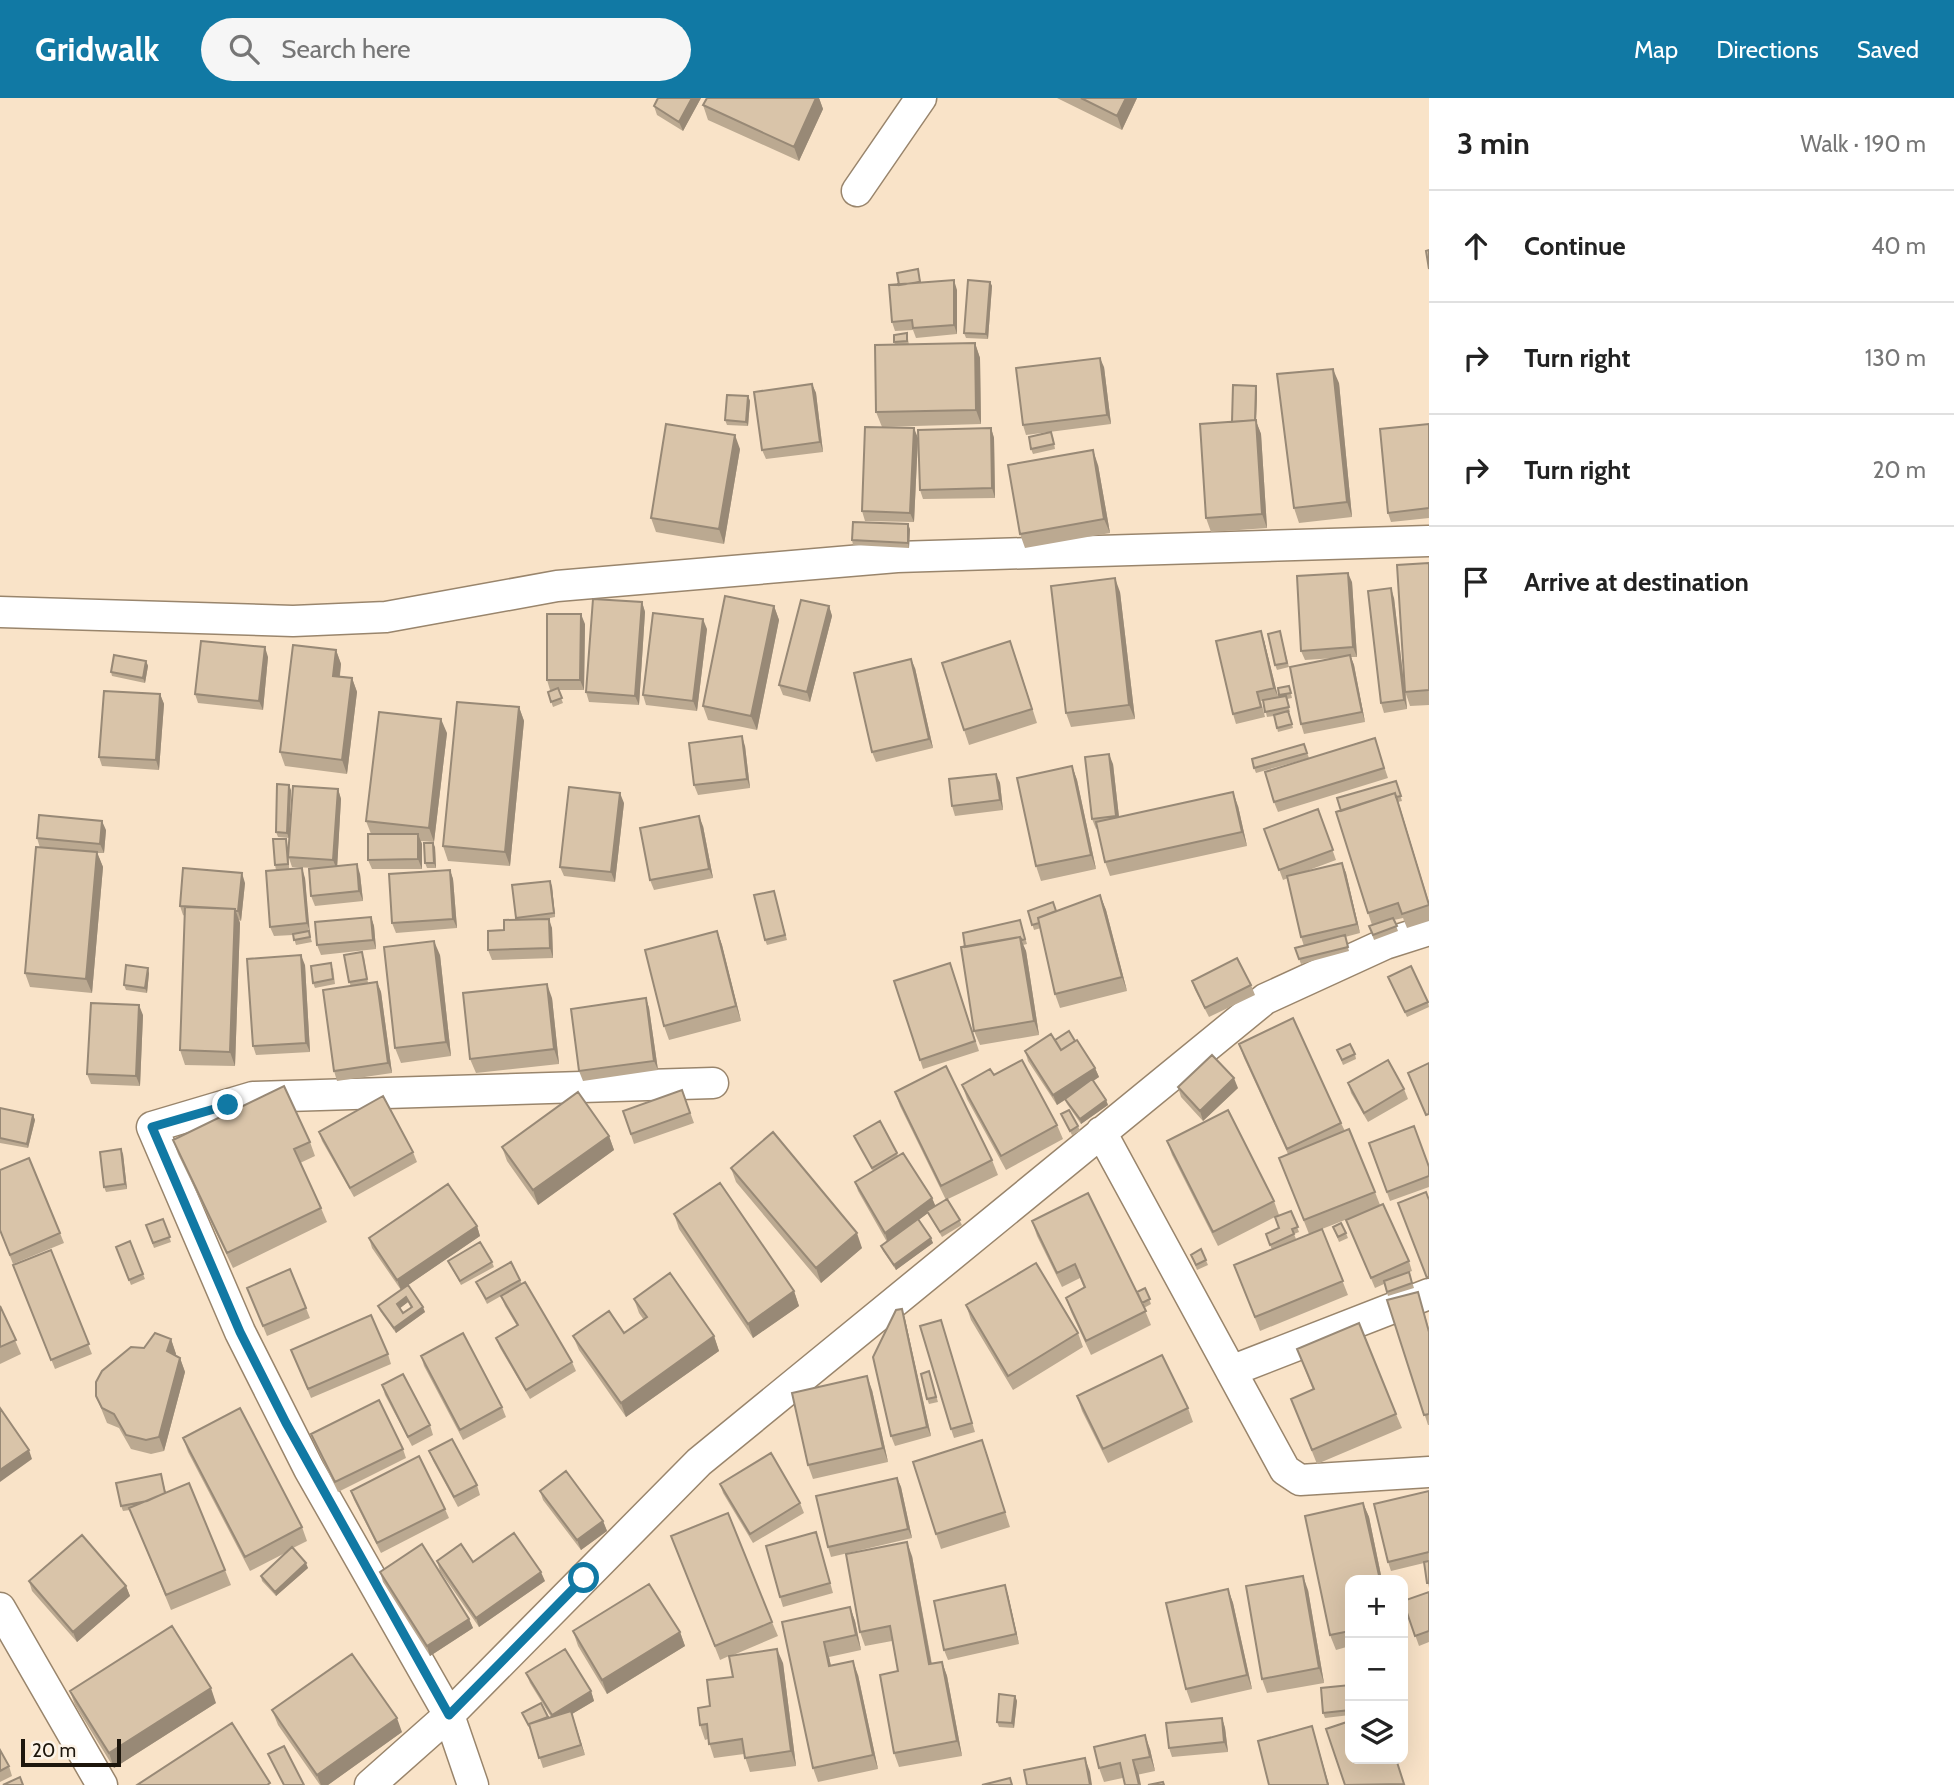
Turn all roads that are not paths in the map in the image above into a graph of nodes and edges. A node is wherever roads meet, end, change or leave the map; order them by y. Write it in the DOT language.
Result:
graph roads {
  1 [pos="921,98"];
  2 [pos="857,191"];
  3 [pos="1429,541"];
  4 [pos="0,612"];
  5 [pos="1429,930"];
  6 [pos="713,1083"];
  7 [pos="1101,1132"];
  8 [pos="1429,1294"];
  9 [pos="1231,1371"];
  10 [pos="1429,1472"];
  11 [pos="0,1608"];
  12 [pos="449,1715"];
  13 [pos="102,1785"];
  14 [pos="370,1785"];
  15 [pos="473,1785"];
  1 -- 2 [label="street"];
  3 -- 4 [label="street"];
  5 -- 7 [label="street"];
  6 -- 12 [label="street"];
  7 -- 9 [label="street"];
  7 -- 12 [label="street"];
  8 -- 9 [label="street"];
  9 -- 10 [label="street"];
  11 -- 13 [label="street"];
  12 -- 14 [label="street"];
  12 -- 15 [label="street"];
}
